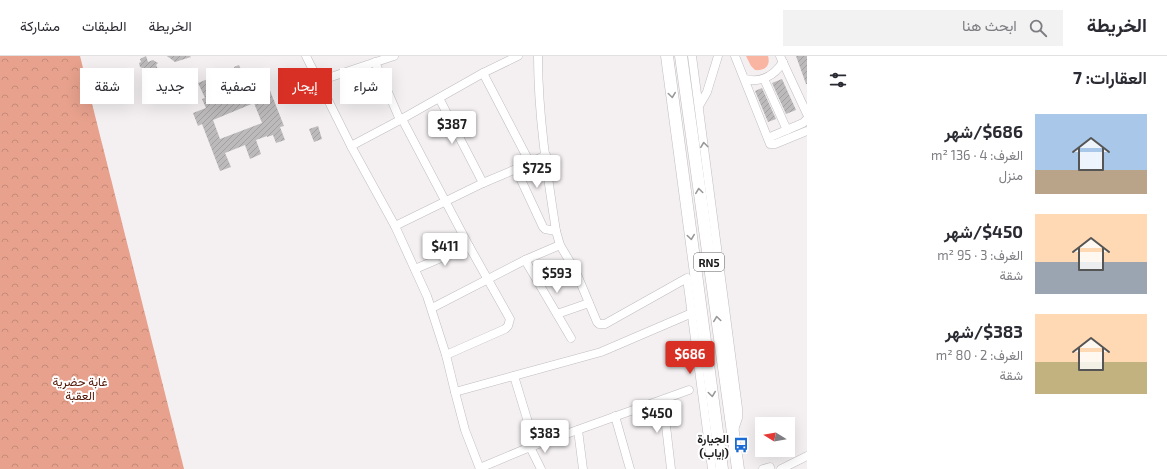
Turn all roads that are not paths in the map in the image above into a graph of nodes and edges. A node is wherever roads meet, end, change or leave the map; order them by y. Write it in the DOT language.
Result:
graph roads {
  1 [pos="306,56"];
  2 [pos="394,56"];
  3 [pos="518,56"];
  4 [pos="538,56"];
  5 [pos="667,56"];
  6 [pos="681,56"];
  7 [pos="692,56"];
  8 [pos="718,56"];
  9 [pos="735,56"];
  10 [pos="384,58"];
  11 [pos="782,59"];
  12 [pos="375,62"];
  13 [pos="312,68"];
  14 [pos="483,73"];
  15 [pos="332,77"];
  16 [pos="745,79"];
  17 [pos="764,79"];
  18 [pos="439,98"];
  19 [pos="330,104"];
  20 [pos="699,106"];
  21 [pos="807,114"];
  22 [pos="807,119"];
  23 [pos="401,120"];
  24 [pos="787,130"];
  25 [pos="807,131"];
  26 [pos="768,138"];
  27 [pos="351,146"];
  28 [pos="546,155"];
  29 [pos="530,163"];
  30 [pos="516,169"];
  31 [pos="483,183"];
  32 [pos="446,202"];
  33 [pos="395,226"];
  34 [pos="556,231"];
  35 [pos="560,245"];
  36 [pos="469,246"];
  37 [pos="525,260"];
  38 [pos="414,269"];
  39 [pos="487,280"];
  40 [pos="589,303"];
  41 [pos="432,308"];
  42 [pos="692,312"];
  43 [pos="557,314"];
  44 [pos="571,338"];
  45 [pos="446,355"];
  46 [pos="514,376"];
  47 [pos="689,390"];
  48 [pos="455,392"];
  49 [pos="663,400"];
  50 [pos="615,416"];
  51 [pos="578,430"];
  52 [pos="733,433"];
  53 [pos="533,446"];
  54 [pos="807,456"];
  55 [pos="480,469"];
  56 [pos="541,469"];
  57 [pos="583,469"];
  58 [pos="630,469"];
  59 [pos="671,469"];
  60 [pos="712,469"];
  61 [pos="722,469"];
  62 [pos="738,469"];
  63 [pos="781,469"];
  1 -- 13 [label="street"];
  2 -- 10 [label="street"];
  3 -- 14 [label="street"];
  4 -- 28 [label="street"];
  5 -- 61 [label="highway, RN5, one-way"];
  52 -- 6 [label="highway, RN5, one-way"];
  7 -- 20 [label="street"];
  8 -- 20 [label="street"];
  9 -- 16 [label="street"];
  10 -- 12 [label="street"];
  11 -- 17 [label="street"];
  11 -- 21 [label="street"];
  12 -- 15 [label="street"];
  12 -- 23 [label="street"];
  14 -- 18 [label="street"];
  14 -- 29 [label="street"];
  16 -- 17 [label="street"];
  16 -- 26 [label="street"];
  17 -- 24 [label="street"];
  18 -- 23 [label="street"];
  18 -- 31 [label="street"];
  19 -- 27 [label="street"];
  52 -- 20 [label="street, one-way"];
  22 -- 24 [label="street"];
  23 -- 27 [label="street"];
  23 -- 32 [label="street"];
  24 -- 26 [label="street"];
  25 -- 26 [label="street"];
  27 -- 33 [label="street"];
  28 -- 29 [label="street"];
  28 -- 34 [label="street"];
  29 -- 30 [label="street"];
  30 -- 31 [label="street"];
  30 -- 34 [label="street"];
  31 -- 32 [label="street"];
  32 -- 33 [label="street"];
  32 -- 36 [label="street"];
  33 -- 38 [label="street"];
  34 -- 35 [label="street"];
  35 -- 37 [label="street"];
  35 -- 40 [label="street"];
  36 -- 38 [label="street"];
  36 -- 39 [label="street"];
  37 -- 39 [label="street"];
  37 -- 43 [label="street"];
  38 -- 41 [label="street"];
  39 -- 41 [label="street"];
  39 -- 45 [label="street"];
  40 -- 42 [label="street"];
  40 -- 43 [label="street"];
  41 -- 45 [label="street"];
  42 -- 46 [label="street"];
  42 -- 60 [label="street"];
  43 -- 44 [label="street"];
  45 -- 48 [label="street"];
  46 -- 48 [label="street"];
  46 -- 53 [label="street"];
  47 -- 49 [label="street"];
  48 -- 55 [label="street"];
  49 -- 50 [label="street"];
  49 -- 59 [label="street"];
  50 -- 51 [label="street"];
  50 -- 58 [label="street"];
  51 -- 53 [label="street"];
  51 -- 57 [label="street"];
  52 -- 62 [label="highway, RN5"];
  53 -- 55 [label="street"];
  53 -- 56 [label="street"];
  54 -- 63 [label="street"];
}
